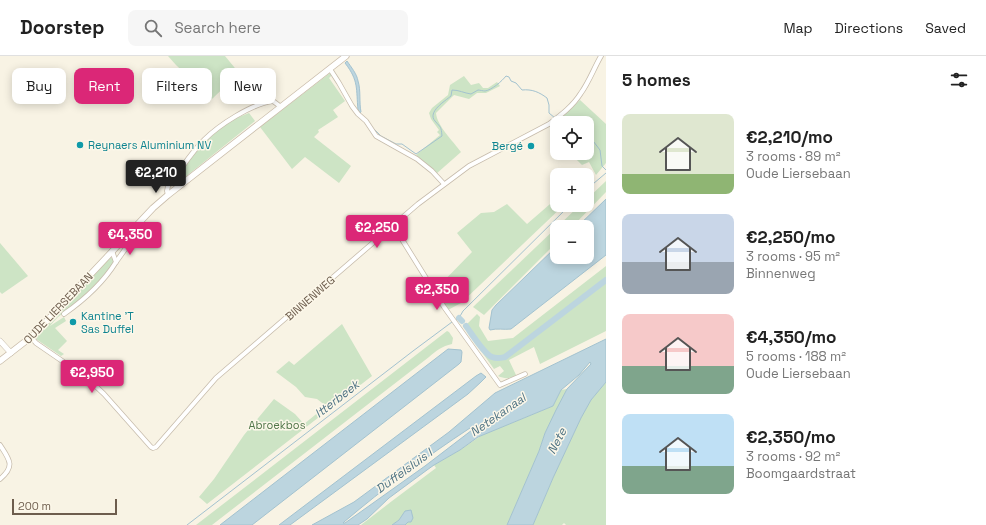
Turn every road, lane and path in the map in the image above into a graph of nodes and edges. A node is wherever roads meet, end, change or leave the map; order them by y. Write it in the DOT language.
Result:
graph roads {
  1 [pos="346,56"];
  2 [pos="601,56"];
  3 [pos="330,69"];
  4 [pos="281,107"];
  5 [pos="444,184"];
  6 [pos="168,195"];
  7 [pos="393,225"];
  8 [pos="130,241"];
  9 [pos="112,251"];
  10 [pos="116,262"];
  11 [pos="64,314"];
  12 [pos="31,337"];
  13 [pos="0,341"];
  14 [pos="11,353"];
  15 [pos="0,361"];
  16 [pos="525,374"];
  17 [pos="0,444"];
  18 [pos="0,479"];
  1 -- 3 [label="main road, OUDE LIERSEBAAN"];
  2 -- 5 [label="street, BINNENWEG"];
  3 -- 4 [label="main road, OUDE LIERSEBAAN"];
  3 -- 5 [label="street"];
  4 -- 6 [label="main road, OUDE LIERSEBAAN"];
  4 -- 6 [label="street, OUDE LIERSEBAAN"];
  5 -- 7 [label="street, BINNENWEG"];
  6 -- 9 [label="main road, OUDE LIERSEBAAN"];
  7 -- 12 [label="street, BINNENWEG"];
  7 -- 16 [label="street"];
  8 -- 10 [label="street, OUDE LIERSEBAAN"];
  9 -- 10 [label="street"];
  9 -- 12 [label="main road, OUDE LIERSEBAAN"];
  10 -- 11 [label="street, OUDE LIERSEBAAN"];
  12 -- 14 [label="main road, OUDE LIERSEBAAN"];
  13 -- 14 [label="street"];
  14 -- 15 [label="main road, OUDE LIERSEBAAN"];
  17 -- 18 [label="street"];
}
